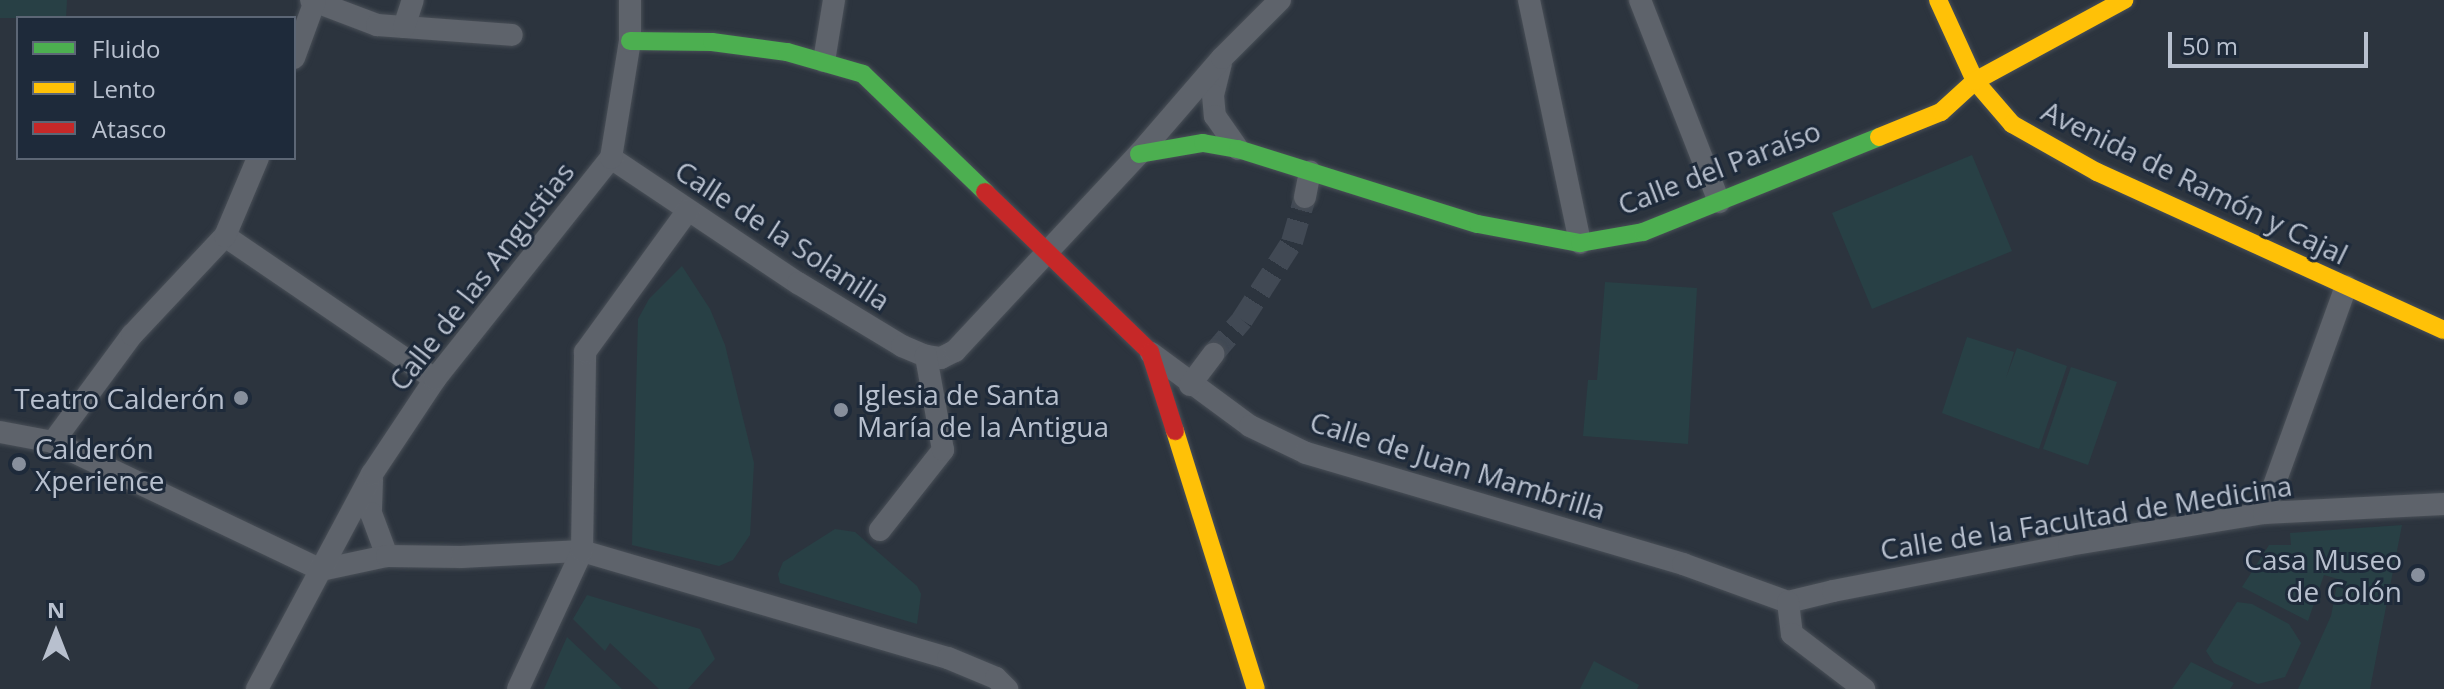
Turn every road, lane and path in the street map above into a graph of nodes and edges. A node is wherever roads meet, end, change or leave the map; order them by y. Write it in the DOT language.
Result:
graph roads {
  1 [pos="413,0"];
  2 [pos="630,0"];
  3 [pos="834,0"];
  4 [pos="1280,0"];
  5 [pos="1529,0"];
  6 [pos="1640,0"];
  7 [pos="1938,0"];
  8 [pos="2124,0"];
  9 [pos="313,1"];
  10 [pos="404,27"];
  11 [pos="512,35"];
  12 [pos="630,41"];
  13 [pos="296,52"];
  14 [pos="1222,58"];
  15 [pos="824,61"];
  16 [pos="1975,81"];
  17 [pos="1238,149"];
  18 [pos="1139,154"];
  19 [pos="611,158"];
  20 [pos="257,160"];
  21 [pos="1310,171"];
  22 [pos="1305,197"];
  23 [pos="1719,202"];
  24 [pos="688,210"];
  25 [pos="225,236"];
  26 [pos="1580,243"];
  27 [pos="1049,251"];
  28 [pos="2346,286"];
  29 [pos="2444,330"];
  30 [pos="1150,352"];
  31 [pos="1213,354"];
  32 [pos="926,356"];
  33 [pos="435,379"];
  34 [pos="1190,385"];
  35 [pos="0,432"];
  36 [pos="53,442"];
  37 [pos="372,474"];
  38 [pos="2444,504"];
  39 [pos="2264,513"];
  40 [pos="880,530"];
  41 [pos="582,551"];
  42 [pos="387,556"];
  43 [pos="321,570"];
  44 [pos="1788,602"];
  45 [pos="257,689"];
  46 [pos="518,689"];
  47 [pos="1007,689"];
  48 [pos="1256,689"];
  49 [pos="1864,689"];
  1 -- 10 [label="street"];
  2 -- 12 [label="street, Calle de las Angustias"];
  3 -- 15 [label="street"];
  4 -- 14 [label="street"];
  5 -- 26 [label="street"];
  6 -- 23 [label="street"];
  7 -- 16 [label="street, Avenida de Ramón y Cajal"];
  8 -- 16 [label="street, Calle del Paraíso"];
  9 -- 10 [label="street"];
  9 -- 13 [label="street"];
  10 -- 11 [label="street"];
  12 -- 15 [label="street, Calle de Juan Mambrilla"];
  12 -- 19 [label="street, Calle de las Angustias"];
  14 -- 17 [label="street"];
  14 -- 18 [label="street"];
  15 -- 27 [label="street, Calle de Juan Mambrilla"];
  16 -- 23 [label="street, Calle del Paraíso"];
  16 -- 28 [label="street, Avenida de Ramón y Cajal"];
  17 -- 18 [label="street, Calle del Paraíso"];
  17 -- 21 [label="street, Calle del Paraíso"];
  18 -- 27 [label="street"];
  19 -- 24 [label="street, Calle de la Solanilla"];
  19 -- 33 [label="street, Calle de las Angustias"];
  20 -- 25 [label="street"];
  21 -- 22 [label="street"];
  21 -- 26 [label="street, Calle del Paraíso"];
  23 -- 26 [label="street, Calle del Paraíso"];
  24 -- 32 [label="street, Calle de la Solanilla"];
  24 -- 41 [label="street"];
  25 -- 33 [label="street"];
  25 -- 36 [label="street"];
  27 -- 30 [label="street, Calle de Juan Mambrilla"];
  27 -- 32 [label="street"];
  28 -- 29 [label="street, Avenida de Ramón y Cajal"];
  28 -- 39 [label="street"];
  30 -- 34 [label="street, Calle de Juan Mambrilla"];
  30 -- 48 [label="street"];
  31 -- 34 [label="street"];
  32 -- 40 [label="street"];
  33 -- 37 [label="street, Calle de las Angustias"];
  34 -- 44 [label="street, Calle de Juan Mambrilla"];
  35 -- 36 [label="street"];
  36 -- 43 [label="street"];
  37 -- 42 [label="street"];
  37 -- 43 [label="street, Calle de las Angustias"];
  38 -- 39 [label="street, Calle de la Facultad de Medicina"];
  39 -- 44 [label="street, Calle de la Facultad de Medicina"];
  41 -- 42 [label="street"];
  41 -- 46 [label="street"];
  41 -- 47 [label="street"];
  42 -- 43 [label="street"];
  43 -- 45 [label="street, Calle de las Angustias"];
  44 -- 49 [label="street"];
}
